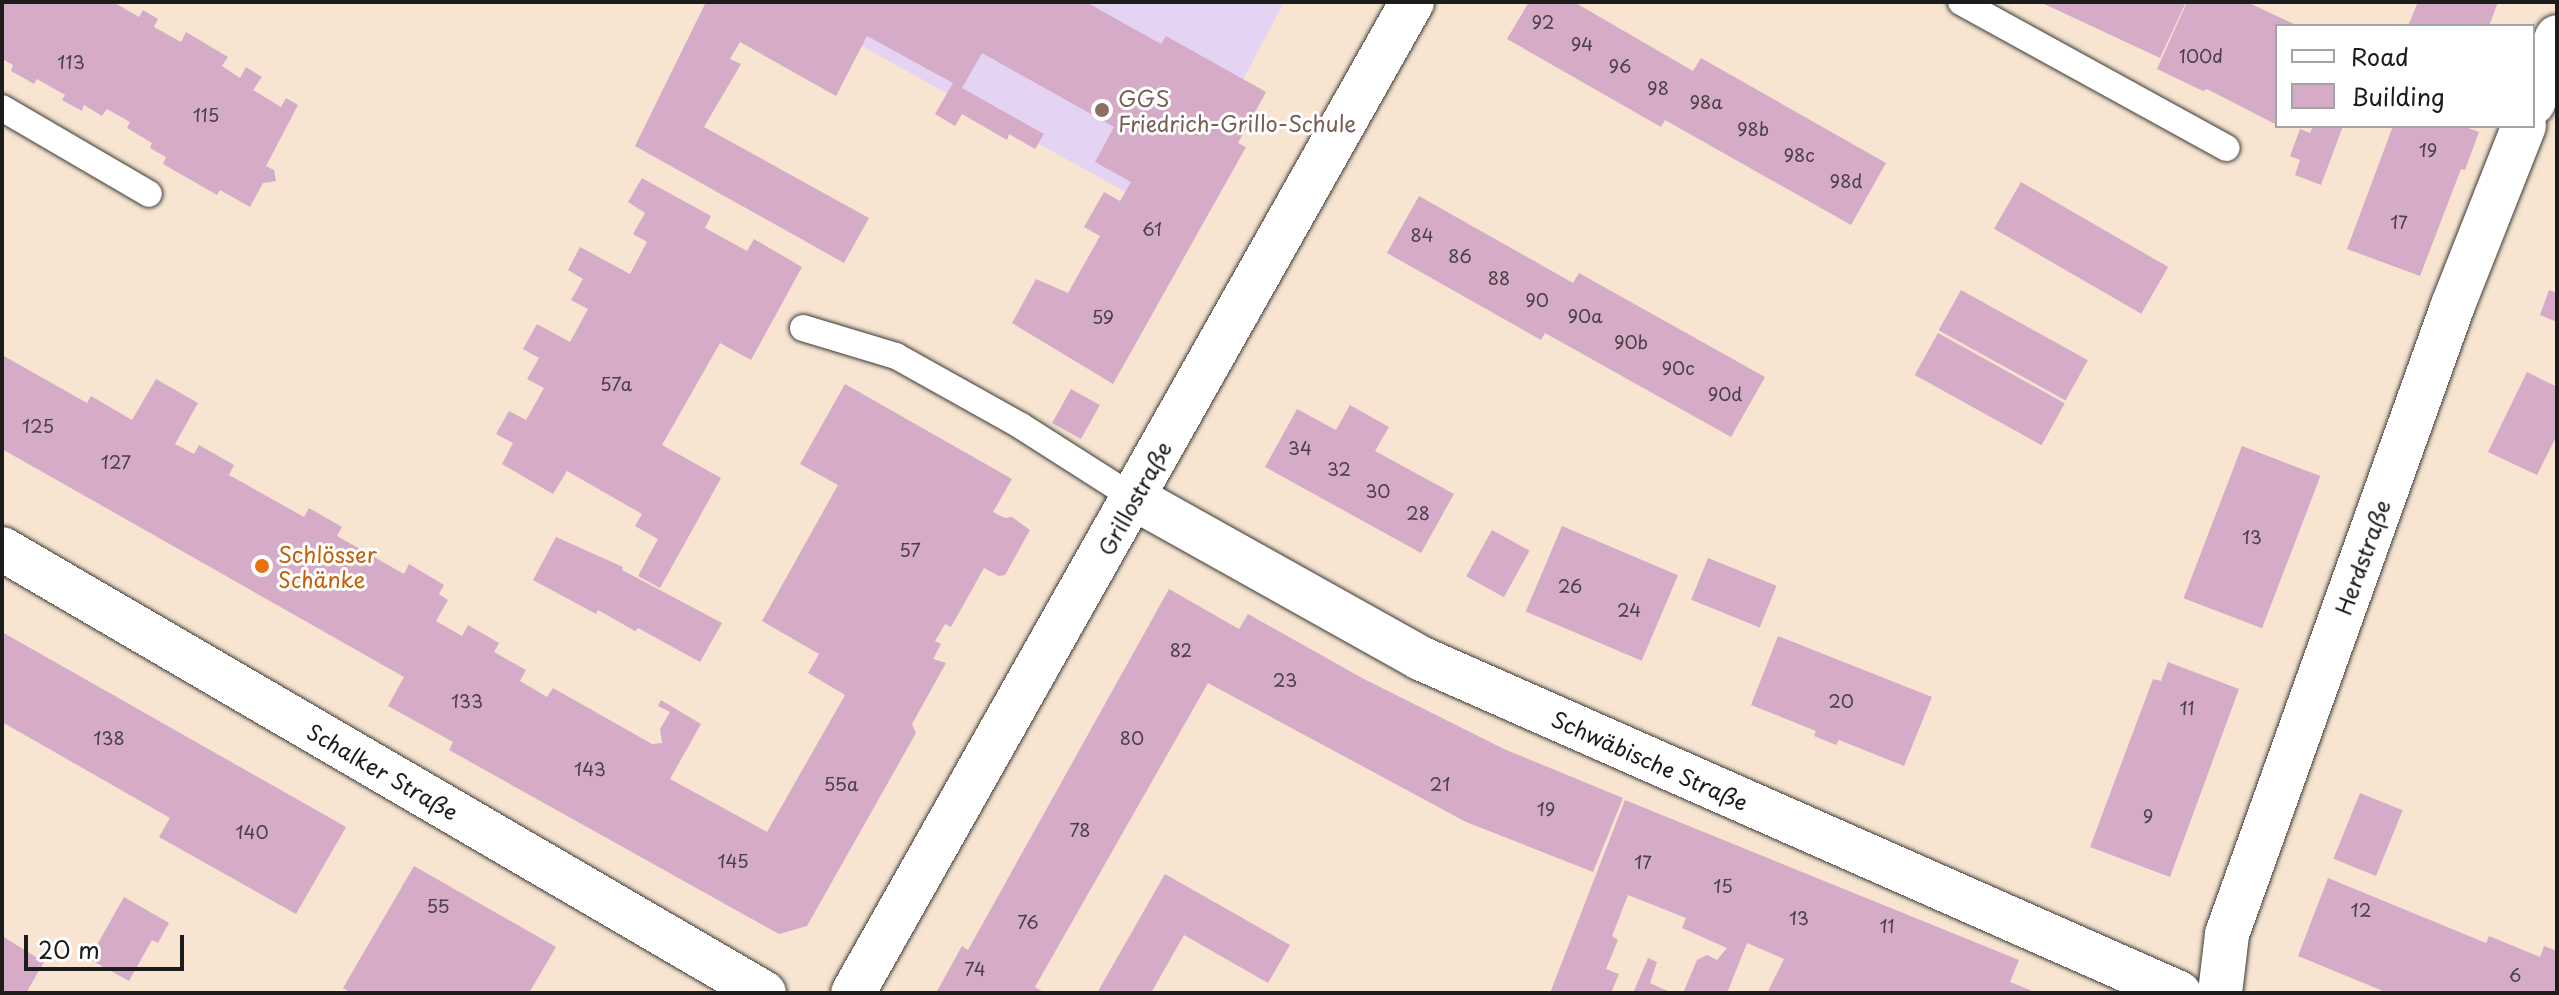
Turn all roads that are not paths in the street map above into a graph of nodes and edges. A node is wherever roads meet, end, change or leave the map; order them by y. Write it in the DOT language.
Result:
graph roads {
  1 [pos="1412,2"];
  2 [pos="1961,2"];
  3 [pos="2557,37"];
  4 [pos="2535,97"];
  5 [pos="2535,103"];
  6 [pos="2,108"];
  7 [pos="2557,112"];
  8 [pos="2523,128"];
  9 [pos="2227,148"];
  10 [pos="149,194"];
  11 [pos="803,328"];
  12 [pos="1134,498"];
  13 [pos="2,549"];
  14 [pos="764,993"];
  15 [pos="853,993"];
  16 [pos="2179,993"];
  17 [pos="2220,993"];
  1 -- 12 [label="street, Grillostraße"];
  2 -- 9 [label="lane"];
  3 -- 4 [label="street"];
  5 -- 7 [label="street"];
  6 -- 10 [label="lane"];
  8 -- 17 [label="street, Herdstraße"];
  11 -- 12 [label="lane"];
  12 -- 15 [label="street, Grillostraße"];
  12 -- 16 [label="street, Schwäbische Straße"];
  13 -- 14 [label="street, Schalker Straße"];
}
